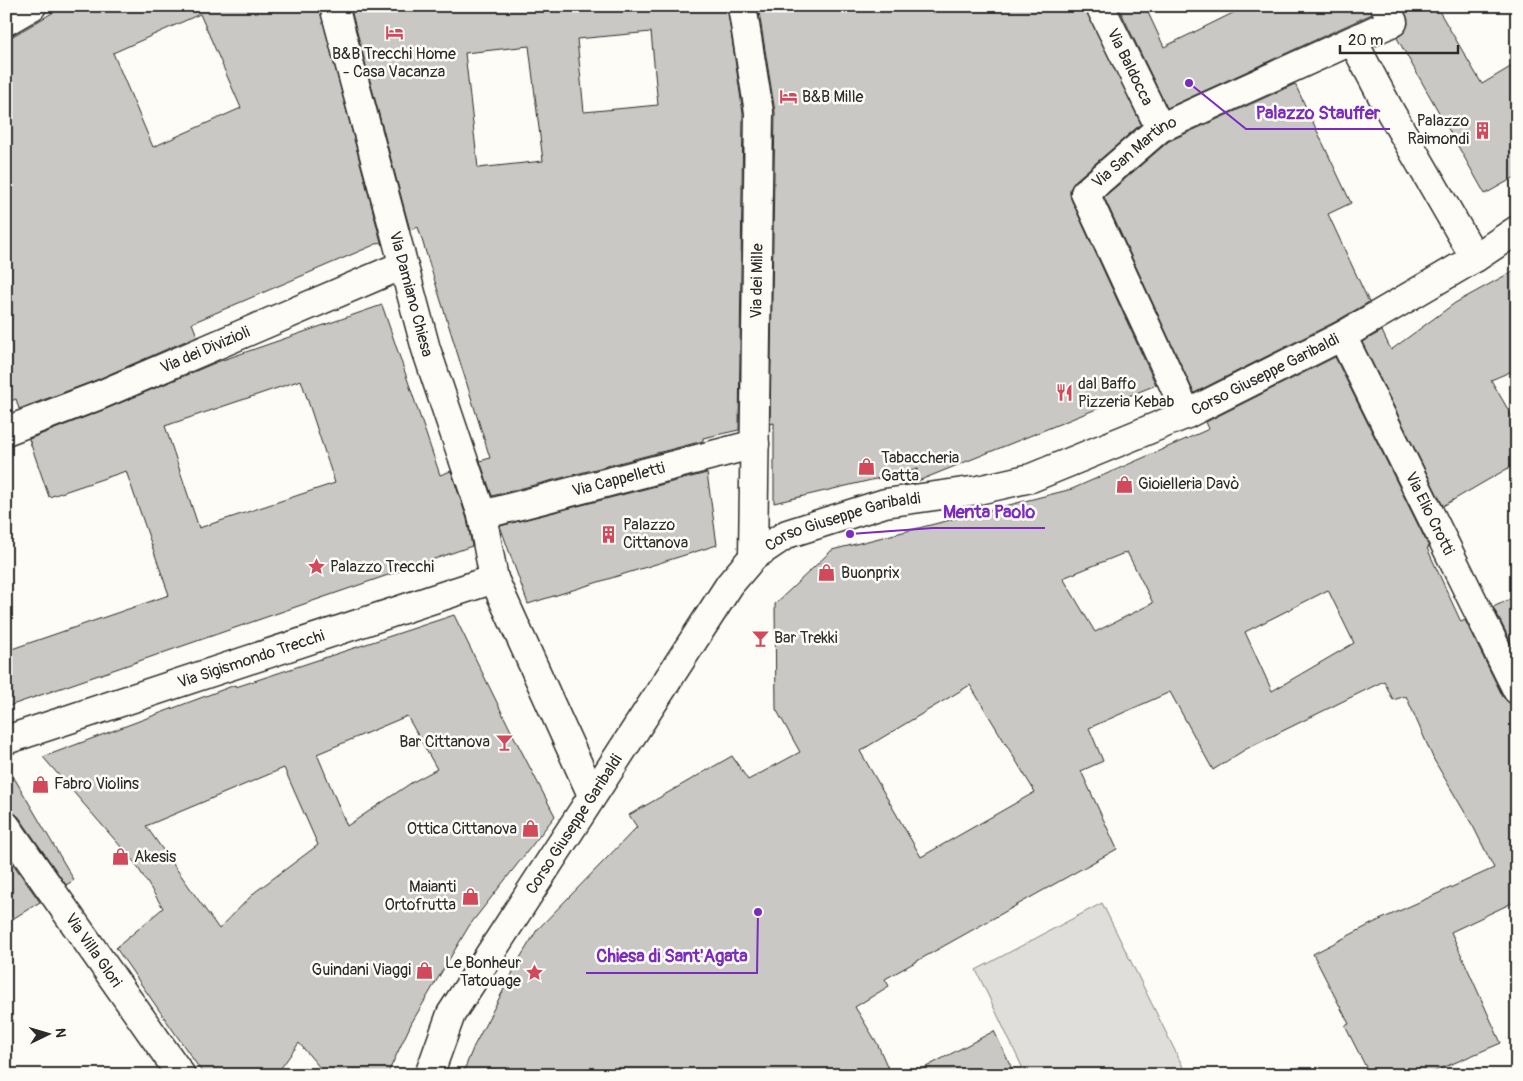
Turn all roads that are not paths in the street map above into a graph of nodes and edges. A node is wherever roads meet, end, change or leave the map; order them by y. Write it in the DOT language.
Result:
graph roads {
  1 [pos="32,6"];
  2 [pos="334,6"];
  3 [pos="742,6"];
  4 [pos="1100,6"];
  5 [pos="1385,6"];
  6 [pos="6,21"];
  7 [pos="1353,41"];
  8 [pos="1160,128"];
  9 [pos="1517,230"];
  10 [pos="1475,258"];
  11 [pos="403,265"];
  12 [pos="1342,336"];
  13 [pos="1186,414"];
  14 [pos="6,431"];
  15 [pos="754,444"];
  16 [pos="482,516"];
  17 [pos="753,558"];
  18 [pos="494,579"];
  19 [pos="1517,690"];
  20 [pos="6,740"];
  21 [pos="592,795"];
  22 [pos="6,826"];
  23 [pos="182,1075"];
  24 [pos="430,1075"];
  1 -- 6 [label="street"];
  2 -- 11 [label="street, Via Damiano Chiesa"];
  3 -- 15 [label="street, Via dei Mille"];
  4 -- 8 [label="street, Via Baldocca"];
  5 -- 7 [label="street, Via San Martino"];
  7 -- 8 [label="street, Via San Martino"];
  7 -- 10 [label="street"];
  8 -- 13 [label="street, Via San Martino"];
  9 -- 10 [label="street, Corso Giuseppe Garibaldi"];
  10 -- 12 [label="street, Corso Giuseppe Garibaldi"];
  11 -- 14 [label="street, Via dei Divizioli"];
  11 -- 16 [label="street, Via Damiano Chiesa"];
  12 -- 13 [label="street, Corso Giuseppe Garibaldi"];
  12 -- 19 [label="street, Via Elio Crotti"];
  13 -- 17 [label="street, Corso Giuseppe Garibaldi"];
  15 -- 16 [label="street, Via Cappelletti"];
  15 -- 17 [label="street, Via dei Mille"];
  16 -- 18 [label="street, Via Damiano Chiesa"];
  17 -- 21 [label="street, Corso Giuseppe Garibaldi"];
  18 -- 20 [label="street, Via Sigismondo Trecchi"];
  18 -- 21 [label="street, Via Damiano Chiesa"];
  21 -- 24 [label="street, Corso Giuseppe Garibaldi"];
  22 -- 23 [label="street, Via Villa Glori"];
}
